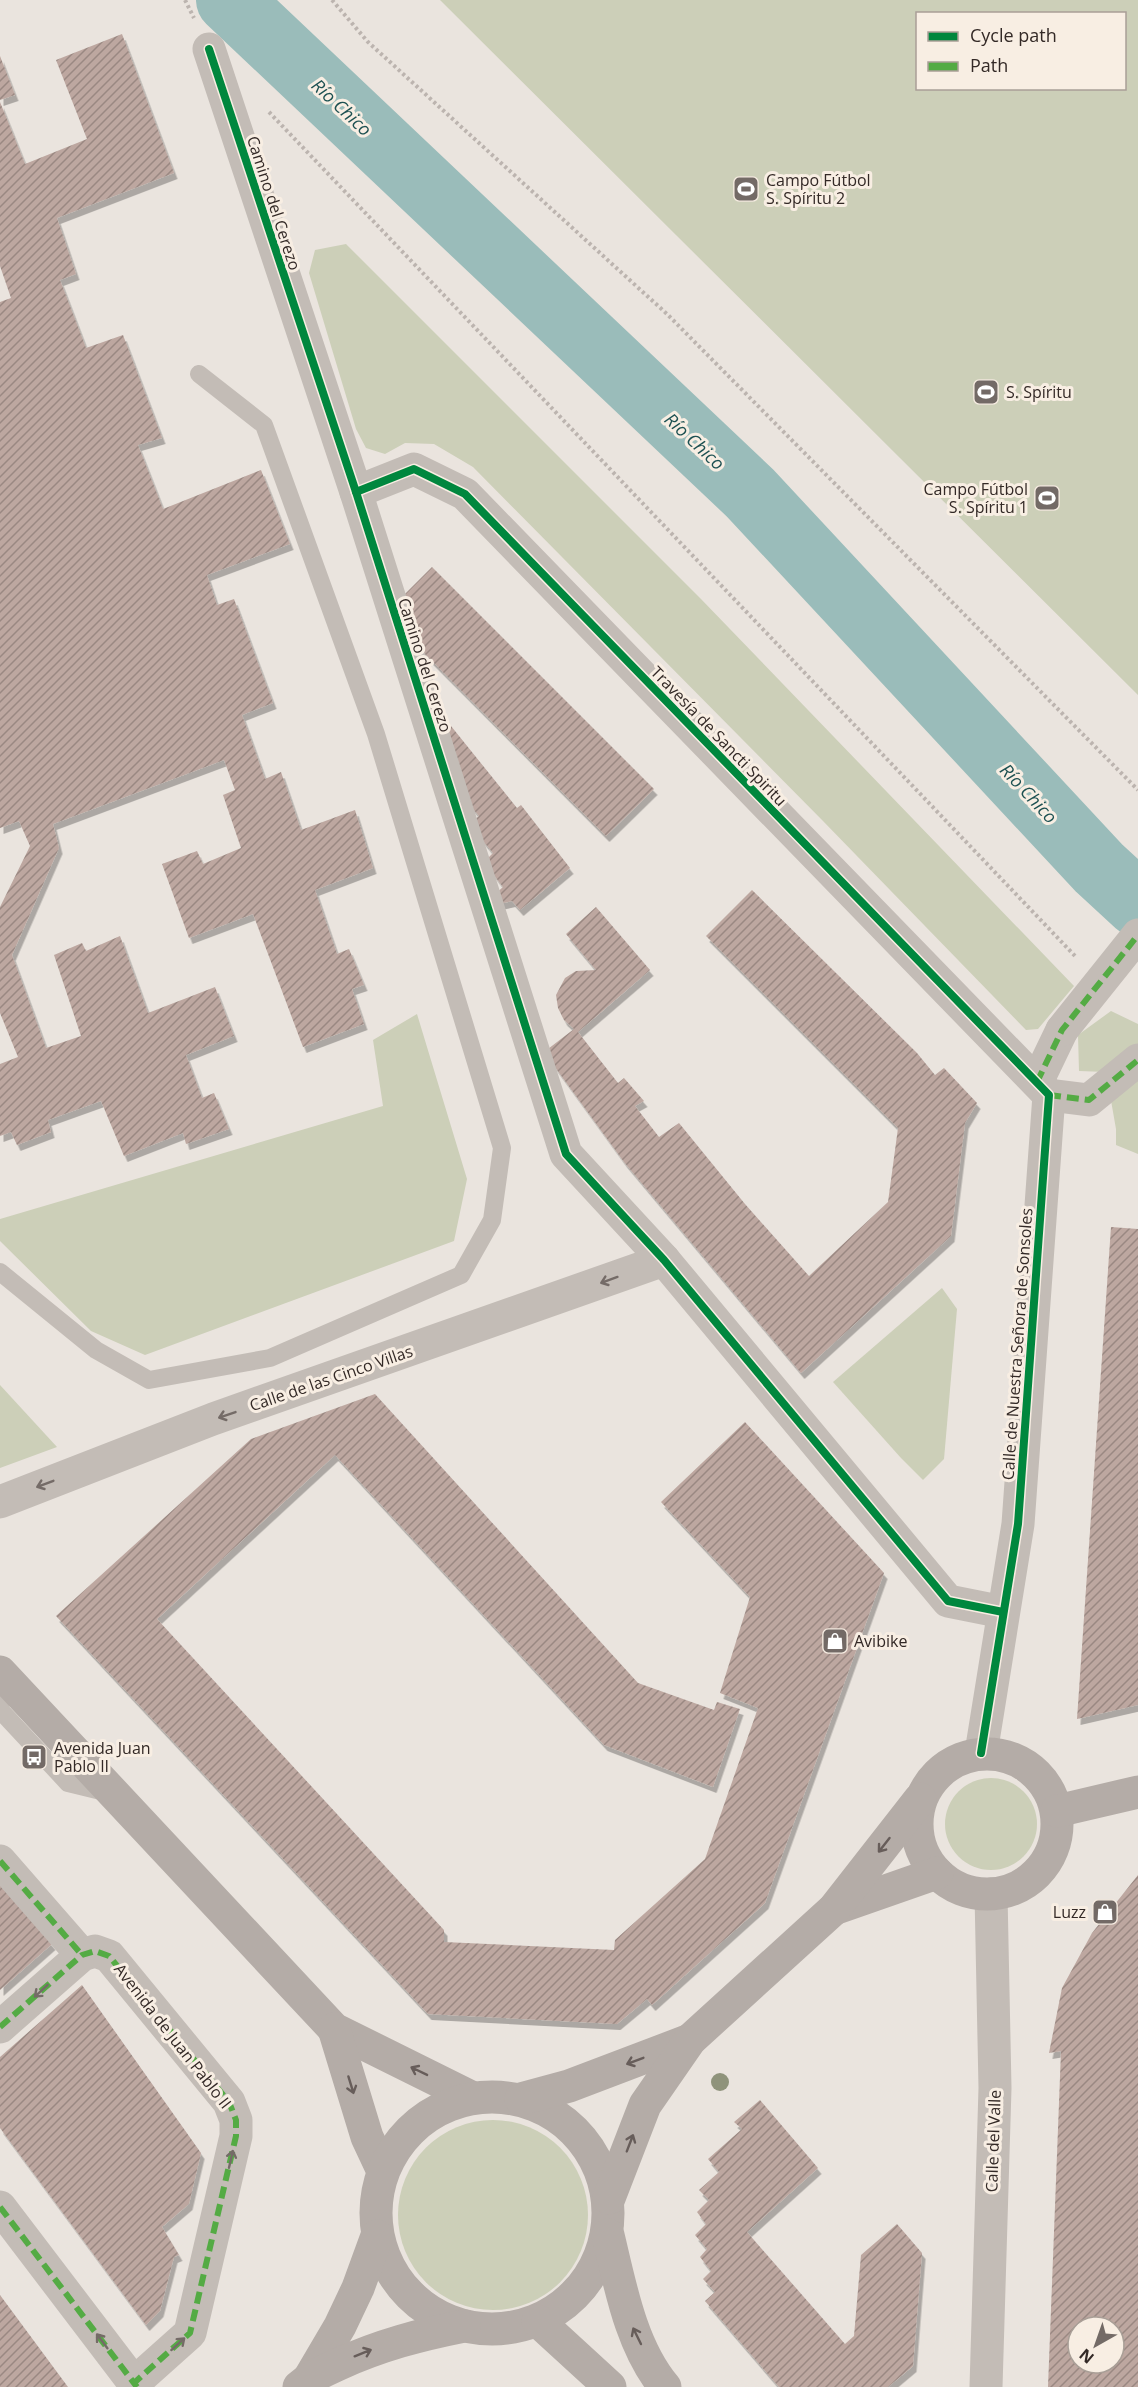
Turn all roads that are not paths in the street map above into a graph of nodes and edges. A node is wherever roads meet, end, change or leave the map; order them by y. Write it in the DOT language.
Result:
graph roads {
  1 [pos="209,48"];
  2 [pos="199,374"];
  3 [pos="356,492"];
  4 [pos="1138,935"];
  5 [pos="1138,1060"];
  6 [pos="1043,1088"];
  7 [pos="664,1260"];
  8 [pos="0,1272"];
  9 [pos="0,1502"];
  10 [pos="1003,1612"];
  11 [pos="0,1672"];
  12 [pos="0,1700"];
  13 [pos="981,1753"];
  14 [pos="1138,1792"];
  15 [pos="116,1795"];
  16 [pos="920,1799"];
  17 [pos="1057,1811"];
  18 [pos="0,1862"];
  19 [pos="937,1873"];
  20 [pos="991,1894"];
  21 [pos="834,1909"];
  22 [pos="82,1955"];
  23 [pos="0,2027"];
  24 [pos="334,2029"];
  25 [pos="690,2040"];
  26 [pos="471,2097"];
  27 [pos="521,2098"];
  28 [pos="382,2169"];
  29 [pos="609,2198"];
  30 [pos="0,2207"];
  31 [pos="608,2235"];
  32 [pos="377,2236"];
  33 [pos="538,2321"];
  34 [pos="464,2326"];
  35 [pos="304,2382"];
  36 [pos="136,2385"];
  37 [pos="610,2387"];
  38 [pos="665,2387"];
  39 [pos="986,2387"];
  1 -- 3 [label="street, Camino del Cerezo"];
  2 -- 8 [label="lane"];
  3 -- 6 [label="street, Travesía de Sancti Spiritu"];
  3 -- 7 [label="street, Camino del Cerezo"];
  4 -- 6 [label="street, bridge"];
  5 -- 6 [label="street"];
  6 -- 10 [label="street, Calle de Nuestra Señora de Sonsoles"];
  7 -- 9 [label="street, Calle de las Cinco Villas, one-way"];
  7 -- 10 [label="street"];
  10 -- 13 [label="street, Calle de Nuestra Señora de Sonsoles"];
  11 -- 15 [label="main road"];
  12 -- 15 [label="lane"];
  13 -- 16 [label="main road"];
  13 -- 17 [label="main road"];
  14 -- 17 [label="main road"];
  15 -- 24 [label="main road"];
  16 -- 19 [label="main road"];
  16 -- 21 [label="main road, one-way"];
  17 -- 20 [label="main road"];
  18 -- 22 [label="street"];
  19 -- 20 [label="main road"];
  19 -- 21 [label="main road"];
  20 -- 39 [label="street, Calle del Valle"];
  21 -- 25 [label="main road"];
  22 -- 23 [label="street, one-way"];
  36 -- 22 [label="street, Avenida de Juan Pablo II, one-way"];
  26 -- 24 [label="main road, one-way"];
  24 -- 28 [label="main road, one-way"];
  25 -- 27 [label="main road, one-way"];
  29 -- 25 [label="main road, one-way"];
  26 -- 27 [label="main road"];
  26 -- 28 [label="main road"];
  27 -- 29 [label="main road"];
  28 -- 32 [label="main road"];
  29 -- 31 [label="main road"];
  36 -- 30 [label="street, one-way"];
  31 -- 33 [label="main road"];
  38 -- 31 [label="main road, one-way"];
  32 -- 34 [label="main road"];
  32 -- 35 [label="main road"];
  33 -- 34 [label="main road"];
  33 -- 37 [label="main road"];
  35 -- 34 [label="main road, one-way"];
}
